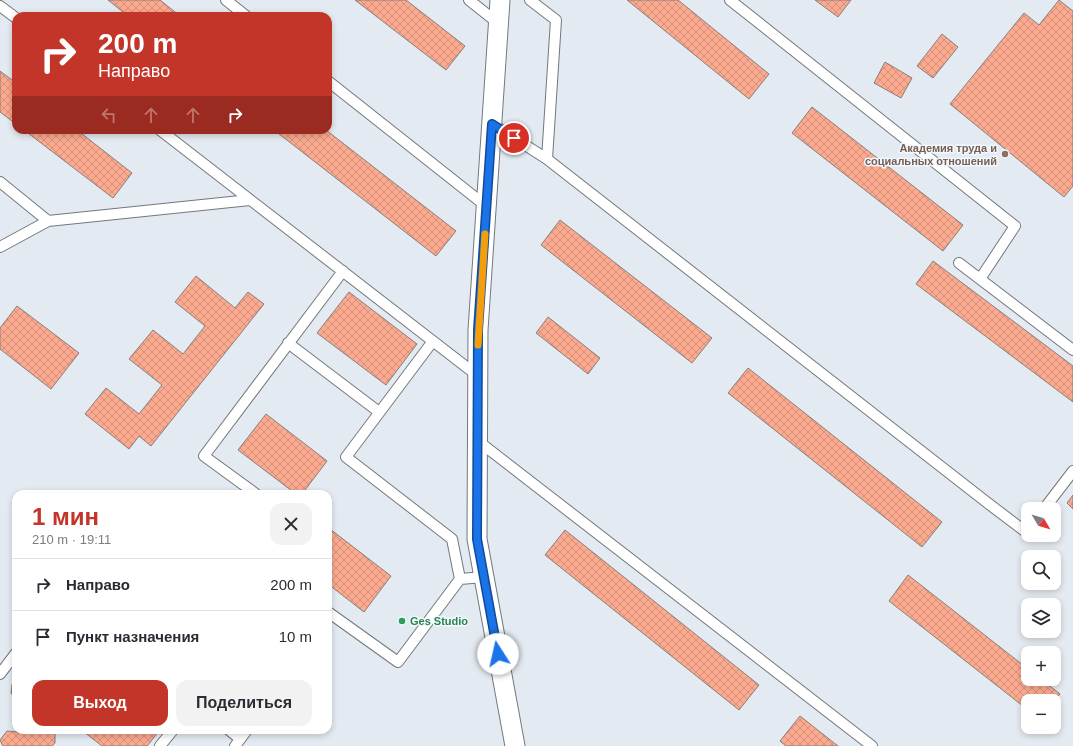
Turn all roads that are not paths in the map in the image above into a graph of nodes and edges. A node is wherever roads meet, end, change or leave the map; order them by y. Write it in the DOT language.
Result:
graph roads {
  1 [pos="226,0"];
  2 [pos="469,0"];
  3 [pos="500,0"];
  4 [pos="530,0"];
  5 [pos="730,0"];
  6 [pos="0,6"];
  7 [pos="241,12"];
  8 [pos="12,15"];
  9 [pos="498,23"];
  10 [pos="332,84"];
  11 [pos="492,124"];
  12 [pos="165,134"];
  13 [pos="547,159"];
  14 [pos="0,182"];
  15 [pos="250,200"];
  16 [pos="486,206"];
  17 [pos="48,221"];
  18 [pos="0,247"];
  19 [pos="959,263"];
  20 [pos="343,271"];
  21 [pos="980,279"];
  22 [pos="433,341"];
  23 [pos="288,344"];
  24 [pos="1073,350"];
  25 [pos="478,376"];
  26 [pos="379,412"];
  27 [pos="478,441"];
  28 [pos="1073,471"];
  29 [pos="251,490"];
  30 [pos="1049,502"];
  31 [pos="1021,528"];
  32 [pos="484,577"];
  33 [pos="460,579"];
  34 [pos="332,615"];
  35 [pos="12,658"];
  36 [pos="0,674"];
  37 [pos="170,734"];
  38 [pos="160,746"];
  39 [pos="515,746"];
  40 [pos="872,746"];
  1 -- 7 [label="lane"];
  2 -- 9 [label="lane"];
  3 -- 9 [label="street"];
  4 -- 13 [label="lane"];
  5 -- 21 [label="lane"];
  6 -- 8 [label="lane"];
  9 -- 11 [label="street"];
  10 -- 16 [label="lane"];
  11 -- 13 [label="lane"];
  11 -- 16 [label="street"];
  12 -- 15 [label="lane"];
  13 -- 31 [label="lane"];
  14 -- 17 [label="lane"];
  15 -- 17 [label="lane"];
  15 -- 20 [label="lane"];
  16 -- 25 [label="street"];
  17 -- 18 [label="lane"];
  19 -- 21 [label="lane"];
  20 -- 22 [label="lane"];
  20 -- 23 [label="lane"];
  21 -- 24 [label="lane"];
  22 -- 25 [label="lane"];
  22 -- 26 [label="lane"];
  23 -- 26 [label="lane"];
  23 -- 29 [label="lane"];
  25 -- 27 [label="street"];
  26 -- 33 [label="lane"];
  27 -- 32 [label="street"];
  27 -- 40 [label="lane"];
  28 -- 30 [label="lane"];
  32 -- 33 [label="lane"];
  32 -- 39 [label="street"];
  33 -- 34 [label="lane"];
  35 -- 36 [label="lane"];
  37 -- 38 [label="lane"];
}
